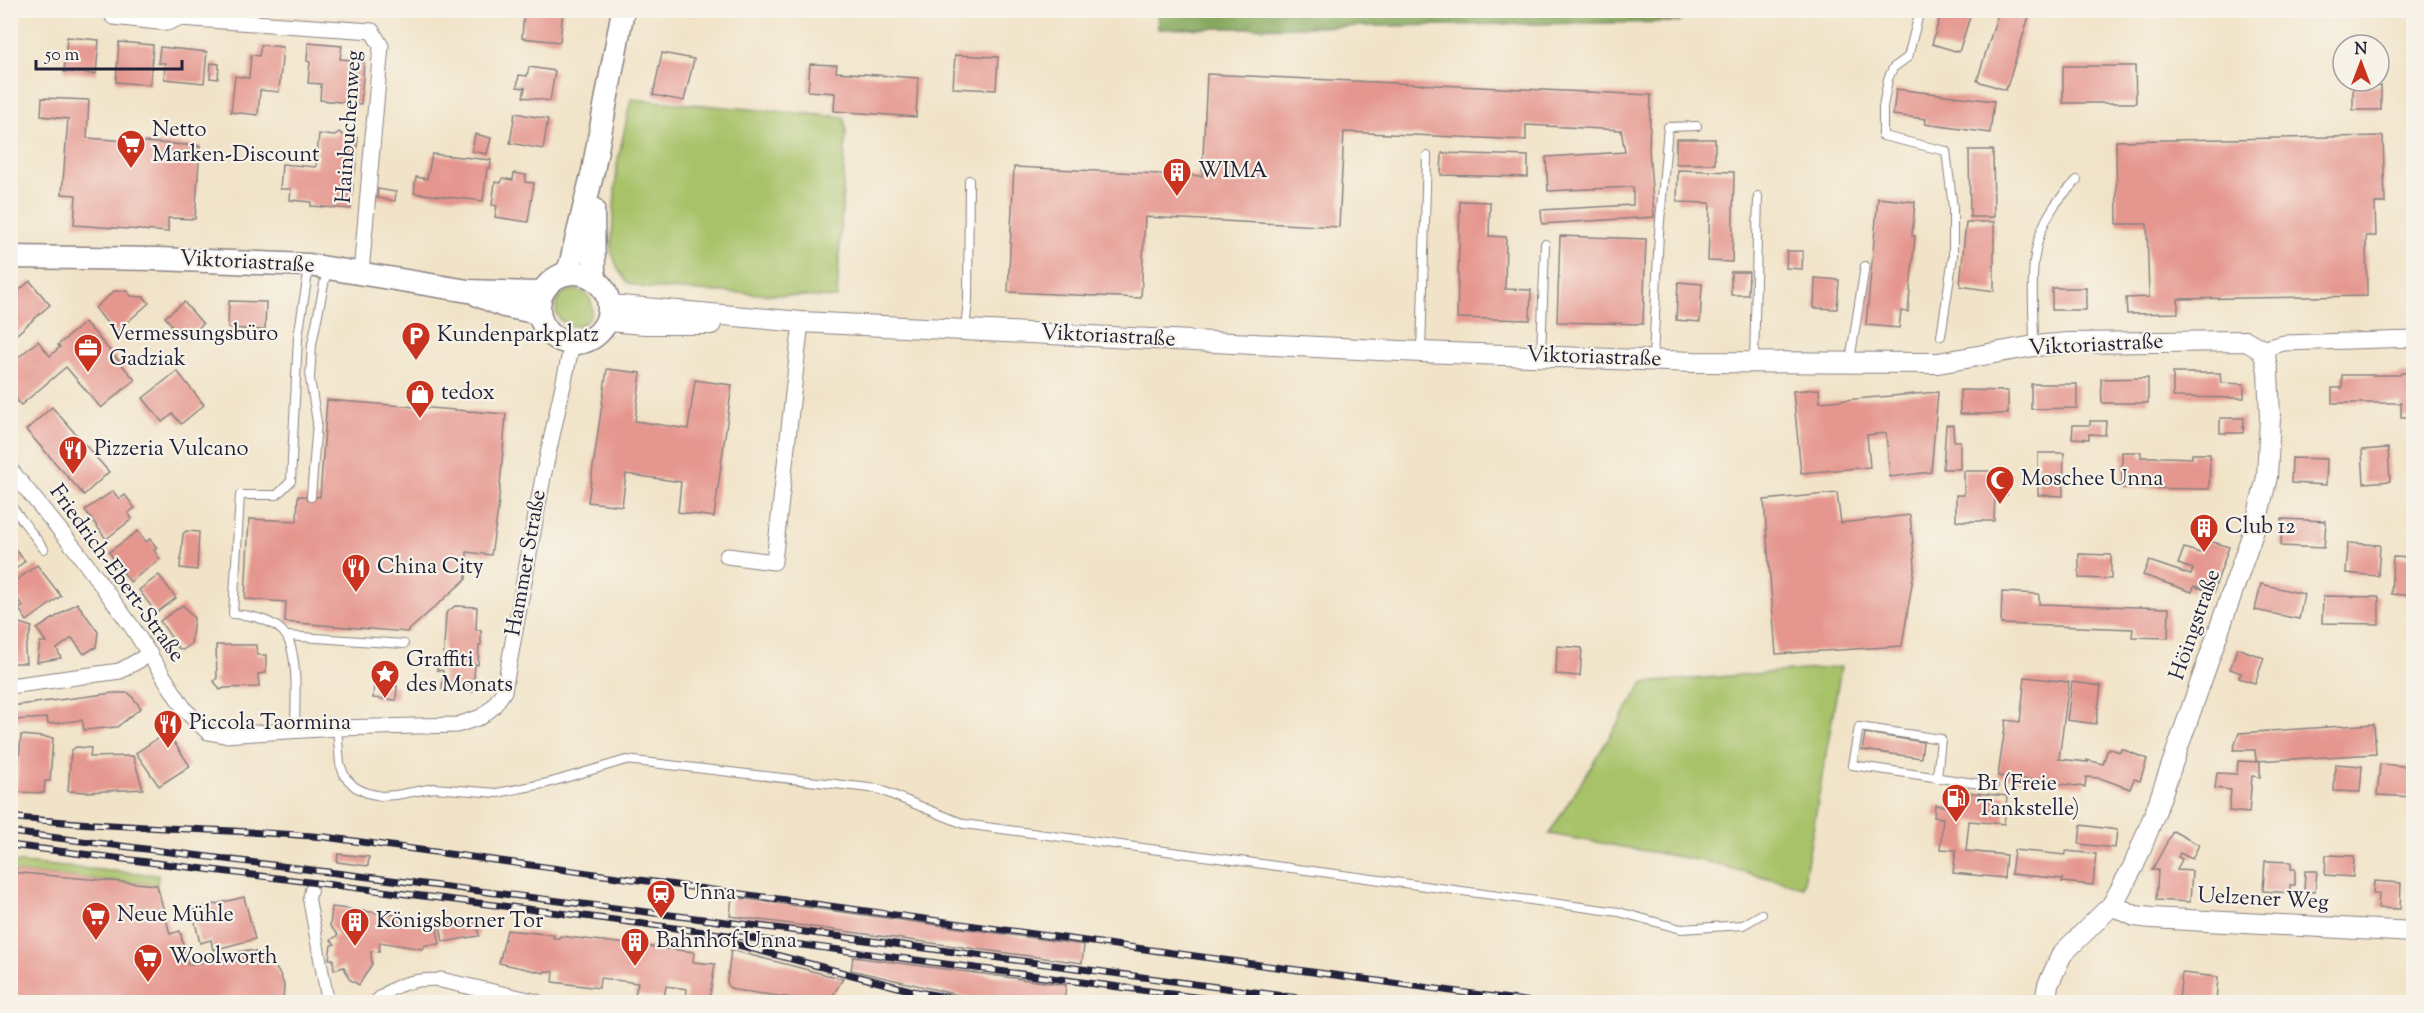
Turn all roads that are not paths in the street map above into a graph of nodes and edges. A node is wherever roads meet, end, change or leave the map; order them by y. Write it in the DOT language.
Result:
graph roads {
  1 [pos="623,10"];
  2 [pos="1920,10"];
  3 [pos="113,17"];
  4 [pos="1697,126"];
  5 [pos="1427,156"];
  6 [pos="593,171"];
  7 [pos="969,180"];
  8 [pos="2077,180"];
  9 [pos="1758,196"];
  10 [pos="1545,244"];
  11 [pos="15,259"];
  12 [pos="318,266"];
  13 [pos="1865,266"];
  14 [pos="361,273"];
  15 [pos="565,274"];
  16 [pos="596,281"];
  17 [pos="544,290"];
  18 [pos="468,291"];
  19 [pos="608,313"];
  20 [pos="539,316"];
  21 [pos="801,322"];
  22 [pos="964,330"];
  23 [pos="1941,336"];
  24 [pos="2414,339"];
  25 [pos="572,344"];
  26 [pos="2034,346"];
  27 [pos="2260,349"];
  28 [pos="1421,352"];
  29 [pos="1541,356"];
  30 [pos="1653,361"];
  31 [pos="1754,363"];
  32 [pos="1850,363"];
  33 [pos="11,470"];
  34 [pos="311,496"];
  35 [pos="10,504"];
  36 [pos="44,549"];
  37 [pos="726,556"];
  38 [pos="286,636"];
  39 [pos="404,644"];
  40 [pos="150,654"];
  41 [pos="10,686"];
  42 [pos="337,728"];
  43 [pos="295,730"];
  44 [pos="208,732"];
  45 [pos="1937,778"];
  46 [pos="1994,786"];
  47 [pos="311,890"];
  48 [pos="2112,905"];
  49 [pos="1762,914"];
  50 [pos="2414,932"];
  51 [pos="441,980"];
  52 [pos="328,1002"];
  53 [pos="375,1002"];
  54 [pos="537,1002"];
  55 [pos="2044,1002"];
  1 -- 6 [label="main road"];
  2 -- 23 [label="lane"];
  3 -- 14 [label="street, Hainbuchenweg"];
  4 -- 30 [label="lane"];
  5 -- 28 [label="lane"];
  6 -- 15 [label="main road"];
  6 -- 16 [label="main road"];
  7 -- 22 [label="lane"];
  8 -- 26 [label="lane"];
  9 -- 31 [label="lane"];
  10 -- 29 [label="lane"];
  11 -- 12 [label="main road, Viktoriastraße"];
  12 -- 14 [label="main road, Viktoriastraße"];
  12 -- 34 [label="lane"];
  12 -- 38 [label="lane"];
  13 -- 32 [label="lane"];
  14 -- 18 [label="main road, Viktoriastraße"];
  15 -- 16 [label="main road"];
  15 -- 17 [label="main road"];
  16 -- 19 [label="main road"];
  17 -- 18 [label="main road, Viktoriastraße"];
  17 -- 20 [label="main road"];
  18 -- 20 [label="main road, Viktoriastraße"];
  19 -- 21 [label="street, Viktoriastraße"];
  19 -- 25 [label="main road"];
  20 -- 25 [label="main road"];
  21 -- 22 [label="street, Viktoriastraße"];
  21 -- 37 [label="street"];
  22 -- 28 [label="street, Viktoriastraße"];
  24 -- 27 [label="street, Viktoriastraße"];
  25 -- 42 [label="street, Hammer Straße"];
  26 -- 27 [label="street, Viktoriastraße"];
  26 -- 32 [label="street, Viktoriastraße"];
  27 -- 48 [label="street, Höingstraße"];
  28 -- 29 [label="street, Viktoriastraße"];
  29 -- 30 [label="street, Viktoriastraße"];
  30 -- 31 [label="street, Viktoriastraße"];
  31 -- 32 [label="street, Viktoriastraße"];
  33 -- 40 [label="street, Friedrich-Ebert-Straße"];
  35 -- 36 [label="lane"];
  38 -- 39 [label="lane"];
  38 -- 43 [label="lane"];
  40 -- 41 [label="street"];
  40 -- 44 [label="street, Friedrich-Ebert-Straße"];
  42 -- 43 [label="street, Hammer Straße"];
  42 -- 49 [label="lane"];
  43 -- 44 [label="street, Hammer Straße"];
  45 -- 45 [label="lane"];
  45 -- 46 [label="lane"];
  47 -- 52 [label="street"];
  48 -- 50 [label="street, Uelzener Weg"];
  48 -- 55 [label="street, Höingstraße"];
  51 -- 53 [label="street"];
  51 -- 54 [label="street"];
}
